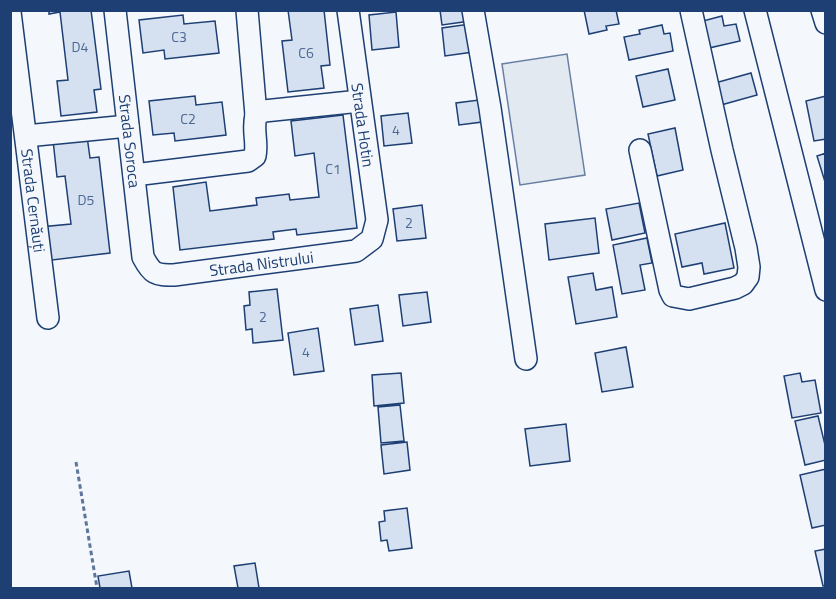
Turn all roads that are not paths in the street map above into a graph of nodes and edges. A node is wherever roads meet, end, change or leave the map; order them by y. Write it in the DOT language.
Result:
graph roads {
  1 [pos="115,10"];
  2 [pos="247,10"];
  3 [pos="348,10"];
  4 [pos="473,10"];
  5 [pos="691,10"];
  6 [pos="755,10"];
  7 [pos="822,10"];
  8 [pos="10,12"];
  9 [pos="825,23"];
  10 [pos="360,101"];
  11 [pos="256,115"];
  12 [pos="128,126"];
  13 [pos="26,136"];
  14 [pos="640,150"];
  15 [pos="134,175"];
  16 [pos="372,239"];
  17 [pos="150,269"];
  18 [pos="825,290"];
  19 [pos="48,318"];
  20 [pos="526,360"];
  1 -- 12 [label="street, Strada Soroca"];
  2 -- 11 [label="street"];
  3 -- 10 [label="street, Strada Hotin"];
  4 -- 20 [label="street"];
  5 -- 14 [label="street"];
  6 -- 18 [label="street"];
  7 -- 9 [label="street"];
  8 -- 13 [label="street, Strada Cernăuți"];
  10 -- 11 [label="street"];
  10 -- 16 [label="street, Strada Hotin"];
  11 -- 15 [label="street"];
  12 -- 13 [label="street"];
  12 -- 15 [label="street, Strada Soroca"];
  13 -- 19 [label="street, Strada Cernăuți"];
  15 -- 17 [label="street, Strada Soroca"];
  16 -- 17 [label="street, Strada Nistrului"];
}
